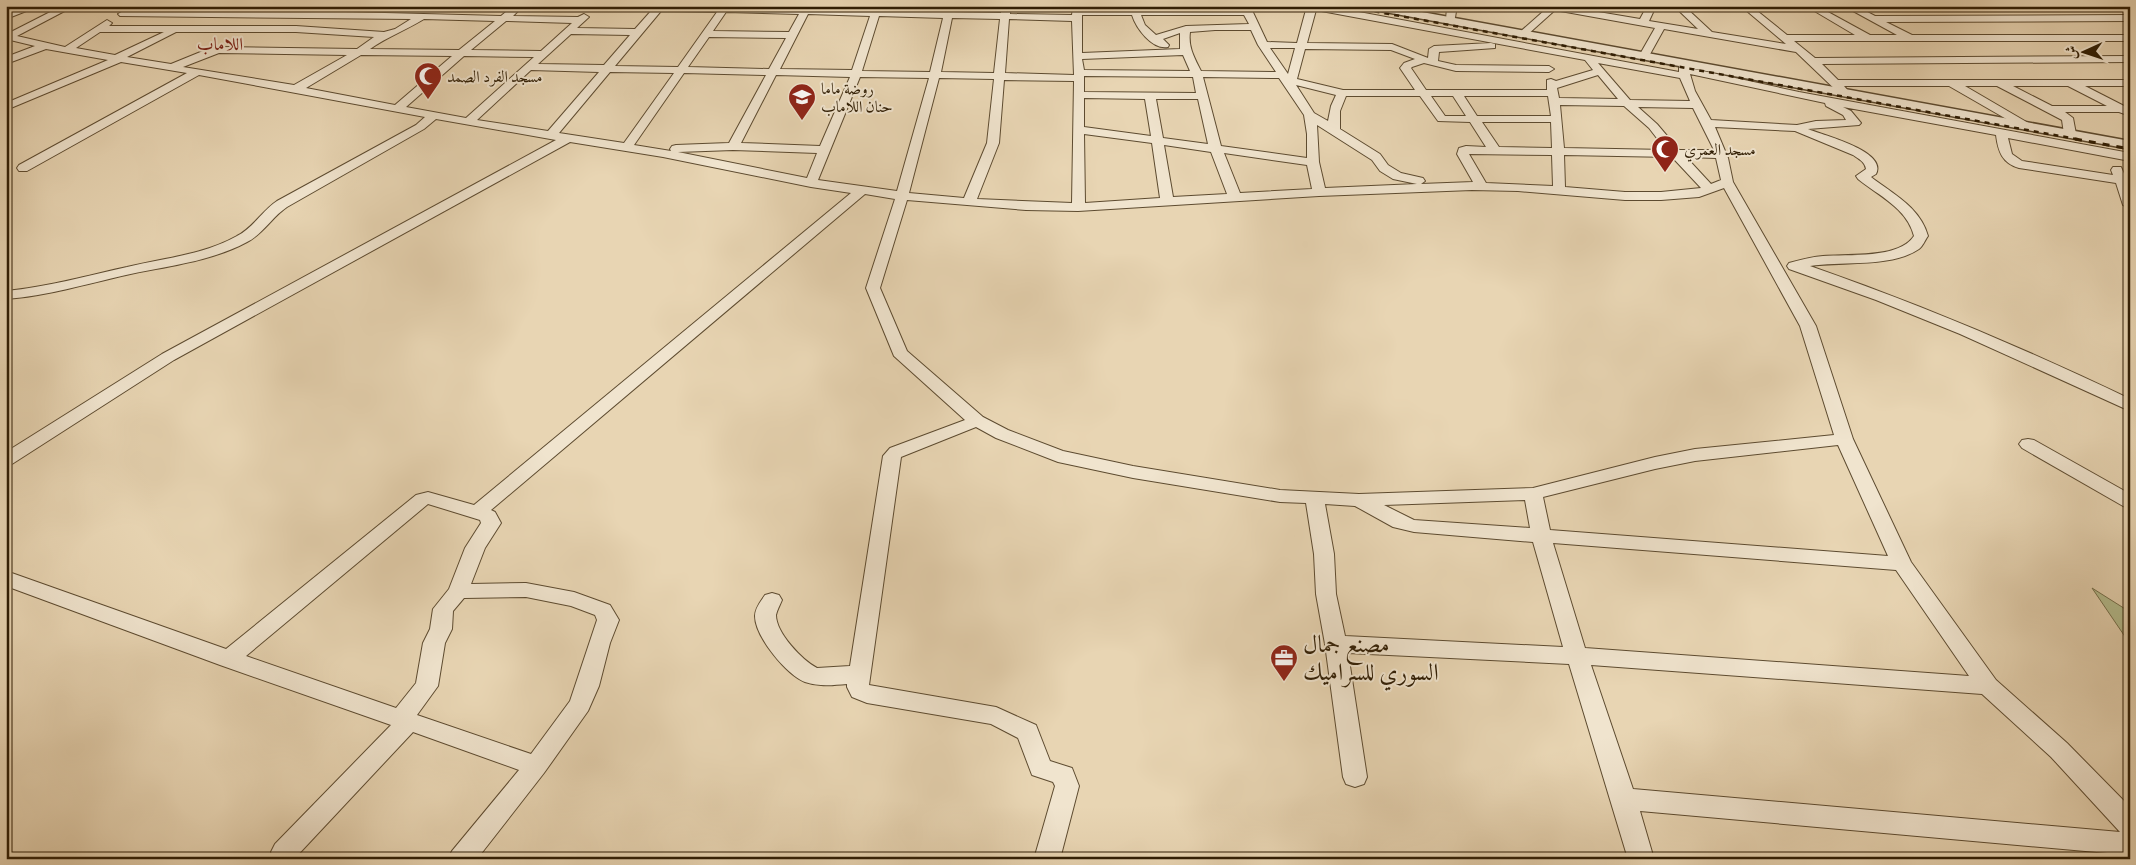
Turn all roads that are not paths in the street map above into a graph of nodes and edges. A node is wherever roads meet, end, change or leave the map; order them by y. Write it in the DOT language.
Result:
graph roads {
  1 [pos="34,6"];
  2 [pos="70,6"];
  3 [pos="135,6"];
  4 [pos="217,6"];
  5 [pos="284,6"];
  6 [pos="357,6"];
  7 [pos="441,6"];
  8 [pos="519,6"];
  9 [pos="571,6"];
  10 [pos="1311,6"];
  11 [pos="1452,6"];
  12 [pos="1652,6"];
  13 [pos="1678,6"];
  14 [pos="1745,6"];
  15 [pos="1810,6"];
  16 [pos="1848,6"];
  17 [pos="1912,6"];
  18 [pos="1984,6"];
  19 [pos="595,7"];
  20 [pos="659,7"];
  21 [pos="1549,7"];
  22 [pos="725,8"];
  23 [pos="807,8"];
  24 [pos="1182,8"];
  25 [pos="877,9"];
  26 [pos="1135,9"];
  27 [pos="1246,9"];
  28 [pos="2055,9"];
  29 [pos="2115,9"];
  30 [pos="949,10"];
  31 [pos="1005,11"];
  32 [pos="1077,12"];
  33 [pos="1371,12"];
  34 [pos="123,14"];
  35 [pos="204,14"];
  36 [pos="268,15"];
  37 [pos="346,15"];
  38 [pos="6,16"];
  39 [pos="421,17"];
  40 [pos="2130,17"];
  41 [pos="504,18"];
  42 [pos="1936,18"];
  43 [pos="2012,18"];
  44 [pos="2077,18"];
  45 [pos="1873,19"];
  46 [pos="579,20"];
  47 [pos="1451,21"];
  48 [pos="1643,23"];
  49 [pos="1253,27"];
  50 [pos="1660,27"];
  51 [pos="98,29"];
  52 [pos="176,29"];
  53 [pos="1186,29"];
  54 [pos="567,31"];
  55 [pos="350,32"];
  56 [pos="638,32"];
  57 [pos="707,34"];
  58 [pos="1523,34"];
  59 [pos="1709,34"];
  60 [pos="384,35"];
  61 [pos="794,35"];
  62 [pos="7,36"];
  63 [pos="1784,38"];
  64 [pos="1869,38"];
  65 [pos="1910,38"];
  66 [pos="1979,38"];
  67 [pos="2056,38"];
  68 [pos="1155,39"];
  69 [pos="2127,39"];
  70 [pos="1503,41"];
  71 [pos="1263,45"];
  72 [pos="1551,45"];
  73 [pos="45,46"];
  74 [pos="1302,46"];
  75 [pos="1392,47"];
  76 [pos="1798,49"];
  77 [pos="67,50"];
  78 [pos="323,52"];
  79 [pos="359,52"];
  80 [pos="1173,52"];
  81 [pos="1186,52"];
  82 [pos="461,53"];
  83 [pos="542,54"];
  84 [pos="1076,56"];
  85 [pos="1644,56"];
  86 [pos="1588,57"];
  87 [pos="117,59"];
  88 [pos="2022,59"];
  89 [pos="2102,59"];
  90 [pos="2130,59"];
  91 [pos="1911,60"];
  92 [pos="1954,60"];
  93 [pos="6,61"];
  94 [pos="1813,61"];
  95 [pos="1428,62"];
  96 [pos="530,67"];
  97 [pos="171,68"];
  98 [pos="606,68"];
  99 [pos="1549,68"];
  100 [pos="2123,69"];
  101 [pos="681,70"];
  102 [pos="1684,70"];
  103 [pos="1600,71"];
  104 [pos="197,72"];
  105 [pos="774,72"];
  106 [pos="856,74"];
  107 [pos="1197,74"];
  108 [pos="935,75"];
  109 [pos="999,76"];
  110 [pos="1078,76"];
  111 [pos="1285,78"];
  112 [pos="1952,83"];
  113 [pos="1999,83"];
  114 [pos="2070,83"];
  115 [pos="2130,83"];
  116 [pos="1841,88"];
  117 [pos="296,89"];
  118 [pos="1344,93"];
  119 [pos="1424,93"];
  120 [pos="1456,93"];
  121 [pos="1552,93"];
  122 [pos="1078,95"];
  123 [pos="1150,96"];
  124 [pos="1201,96"];
  125 [pos="1820,99"];
  126 [pos="1626,102"];
  127 [pos="1697,105"];
  128 [pos="6,107"];
  129 [pos="398,108"];
  130 [pos="2050,109"];
  131 [pos="2127,111"];
  132 [pos="1310,115"];
  133 [pos="433,116"];
  134 [pos="1557,119"];
  135 [pos="1475,120"];
  136 [pos="468,122"];
  137 [pos="1708,123"];
  138 [pos="2026,126"];
  139 [pos="1797,128"];
  140 [pos="1079,130"];
  141 [pos="1334,131"];
  142 [pos="2001,133"];
  143 [pos="2070,134"];
  144 [pos="551,135"];
  145 [pos="568,138"];
  146 [pos="1156,140"];
  147 [pos="2130,144"];
  148 [pos="733,146"];
  149 [pos="627,147"];
  150 [pos="1215,147"];
  151 [pos="1494,149"];
  152 [pos="648,150"];
  153 [pos="825,150"];
  154 [pos="1558,150"];
  155 [pos="1674,152"];
  156 [pos="1719,154"];
  157 [pos="2113,154"];
  158 [pos="2130,157"];
  159 [pos="1313,162"];
  160 [pos="23,168"];
  161 [pos="2120,180"];
  162 [pos="1727,182"];
  163 [pos="811,183"];
  164 [pos="1481,184"];
  165 [pos="1709,189"];
  166 [pos="1559,191"];
  167 [pos="860,192"];
  168 [pos="1319,192"];
  169 [pos="902,196"];
  170 [pos="1235,197"];
  171 [pos="969,202"];
  172 [pos="1167,202"];
  173 [pos="2130,205"];
  174 [pos="1078,206"];
  175 [pos="1771,258"];
  176 [pos="1794,266"];
  177 [pos="6,295"];
  178 [pos="2130,406"];
  179 [pos="977,421"];
  180 [pos="1844,439"];
  181 [pos="2028,444"];
  182 [pos="6,460"];
  183 [pos="1533,494"];
  184 [pos="1315,499"];
  185 [pos="1359,500"];
  186 [pos="2130,502"];
  187 [pos="477,512"];
  188 [pos="1542,537"];
  189 [pos="1902,564"];
  190 [pos="6,578"];
  191 [pos="459,591"];
  192 [pos="772,600"];
  193 [pos="1336,644"];
  194 [pos="1578,656"];
  195 [pos="228,659"];
  196 [pos="859,674"];
  197 [pos="1988,686"];
  198 [pos="404,721"];
  199 [pos="536,766"];
  200 [pos="1355,777"];
  201 [pos="1625,799"];
  202 [pos="2130,825"];
  203 [pos="2130,844"];
  204 [pos="284,852"];
  205 [pos="461,859"];
  206 [pos="1048,859"];
  207 [pos="1641,859"];
  1 -- 38 [label="street"];
  2 -- 62 [label="street"];
  3 -- 34 [label="street"];
  4 -- 35 [label="street"];
  5 -- 36 [label="street"];
  6 -- 37 [label="street"];
  7 -- 39 [label="street"];
  8 -- 41 [label="street"];
  9 -- 19 [label="street"];
  10 -- 33 [label="street"];
  10 -- 74 [label="street"];
  11 -- 47 [label="street"];
  12 -- 48 [label="street"];
  13 -- 59 [label="street"];
  14 -- 63 [label="street"];
  15 -- 64 [label="street"];
  16 -- 45 [label="street"];
  17 -- 42 [label="street"];
  18 -- 43 [label="street"];
  19 -- 20 [label="street"];
  19 -- 46 [label="street"];
  20 -- 22 [label="street"];
  20 -- 56 [label="street"];
  21 -- 48 [label="street"];
  21 -- 58 [label="street"];
  22 -- 23 [label="street"];
  22 -- 57 [label="street"];
  23 -- 25 [label="street"];
  23 -- 61 [label="street"];
  24 -- 26 [label="street"];
  24 -- 27 [label="street"];
  25 -- 30 [label="street"];
  25 -- 106 [label="street"];
  26 -- 32 [label="street"];
  26 -- 68 [label="street"];
  27 -- 49 [label="street"];
  28 -- 44 [label="street"];
  29 -- 40 [label="street"];
  30 -- 31 [label="street"];
  30 -- 108 [label="street"];
  31 -- 32 [label="street"];
  31 -- 109 [label="street"];
  32 -- 84 [label="street"];
  33 -- 47 [label="street"];
  33 -- 70 [label="street"];
  33 -- 75 [label="street"];
  34 -- 35 [label="street"];
  34 -- 51 [label="street"];
  35 -- 36 [label="street"];
  35 -- 52 [label="street"];
  36 -- 37 [label="street"];
  37 -- 39 [label="street"];
  39 -- 41 [label="street"];
  39 -- 60 [label="street"];
  40 -- 44 [label="street"];
  41 -- 46 [label="street"];
  41 -- 82 [label="street"];
  42 -- 43 [label="street"];
  42 -- 45 [label="street"];
  42 -- 66 [label="street"];
  43 -- 44 [label="street"];
  43 -- 67 [label="street"];
  44 -- 69 [label="street"];
  45 -- 65 [label="street"];
  46 -- 54 [label="street"];
  47 -- 58 [label="street"];
  48 -- 50 [label="street"];
  49 -- 53 [label="street"];
  49 -- 71 [label="street"];
  50 -- 59 [label="street"];
  50 -- 85 [label="street"];
  51 -- 52 [label="street"];
  51 -- 77 [label="street"];
  52 -- 55 [label="street"];
  52 -- 87 [label="street"];
  53 -- 68 [label="street"];
  53 -- 81 [label="street"];
  54 -- 56 [label="street"];
  54 -- 83 [label="street"];
  55 -- 60 [label="street"];
  55 -- 78 [label="street"];
  56 -- 98 [label="street"];
  57 -- 61 [label="street"];
  57 -- 101 [label="street"];
  58 -- 72 [label="street"];
  59 -- 76 [label="street"];
  60 -- 79 [label="street"];
  61 -- 105 [label="street"];
  62 -- 73 [label="street"];
  63 -- 64 [label="street"];
  63 -- 76 [label="street"];
  64 -- 65 [label="street"];
  64 -- 91 [label="street"];
  65 -- 66 [label="street"];
  65 -- 92 [label="street"];
  66 -- 67 [label="street"];
  66 -- 88 [label="street"];
  67 -- 69 [label="street"];
  67 -- 89 [label="street"];
  68 -- 80 [label="street"];
  70 -- 72 [label="street"];
  70 -- 95 [label="street"];
  71 -- 74 [label="street"];
  71 -- 111 [label="street"];
  72 -- 85 [label="street"];
  72 -- 86 [label="street"];
  72 -- 99 [label="street"];
  73 -- 77 [label="street"];
  73 -- 93 [label="street"];
  74 -- 75 [label="street"];
  74 -- 111 [label="street"];
  75 -- 95 [label="street"];
  76 -- 94 [label="street"];
  77 -- 87 [label="street"];
  78 -- 79 [label="street"];
  78 -- 97 [label="street"];
  79 -- 82 [label="street"];
  79 -- 117 [label="street"];
  80 -- 81 [label="street"];
  80 -- 84 [label="street"];
  81 -- 107 [label="street"];
  82 -- 83 [label="street"];
  82 -- 129 [label="street"];
  83 -- 96 [label="street"];
  84 -- 110 [label="street"];
  85 -- 102 [label="street"];
  86 -- 102 [label="street"];
  86 -- 103 [label="street"];
  87 -- 97 [label="street"];
  87 -- 128 [label="street"];
  88 -- 89 [label="street"];
  88 -- 92 [label="street"];
  88 -- 114 [label="street"];
  89 -- 90 [label="street"];
  89 -- 100 [label="street"];
  91 -- 92 [label="street"];
  91 -- 94 [label="street"];
  91 -- 112 [label="street"];
  92 -- 113 [label="street"];
  94 -- 116 [label="street"];
  95 -- 99 [label="street"];
  95 -- 119 [label="street"];
  96 -- 98 [label="street"];
  96 -- 136 [label="street"];
  97 -- 104 [label="street"];
  98 -- 101 [label="street"];
  98 -- 144 [label="street"];
  99 -- 121 [label="street"];
  101 -- 105 [label="street"];
  101 -- 149 [label="street"];
  102 -- 116 [label="street"];
  102 -- 125 [label="street"];
  102 -- 127 [label="street"];
  103 -- 121 [label="street"];
  103 -- 126 [label="street"];
  104 -- 117 [label="street"];
  104 -- 160 [label="street"];
  105 -- 106 [label="street"];
  105 -- 148 [label="street"];
  106 -- 108 [label="street"];
  106 -- 153 [label="street"];
  107 -- 110 [label="street"];
  107 -- 111 [label="street"];
  107 -- 124 [label="street"];
  108 -- 109 [label="street"];
  108 -- 169 [label="street"];
  109 -- 110 [label="street"];
  109 -- 171 [label="street"];
  110 -- 122 [label="street"];
  111 -- 118 [label="street"];
  111 -- 132 [label="street"];
  112 -- 113 [label="street"];
  112 -- 116 [label="street"];
  112 -- 138 [label="street"];
  113 -- 114 [label="street"];
  113 -- 130 [label="street"];
  114 -- 115 [label="street"];
  114 -- 131 [label="street"];
  116 -- 138 [label="street"];
  117 -- 129 [label="street"];
  118 -- 119 [label="street"];
  118 -- 141 [label="street"];
  119 -- 120 [label="street"];
  119 -- 135 [label="street"];
  120 -- 121 [label="street"];
  120 -- 135 [label="street"];
  121 -- 126 [label="street"];
  121 -- 134 [label="street"];
  122 -- 123 [label="street"];
  122 -- 140 [label="street"];
  123 -- 124 [label="street"];
  123 -- 146 [label="street"];
  124 -- 150 [label="street"];
  125 -- 139 [label="street"];
  125 -- 142 [label="street"];
  126 -- 127 [label="street"];
  126 -- 155 [label="street"];
  127 -- 137 [label="street"];
  129 -- 133 [label="street"];
  130 -- 131 [label="street"];
  130 -- 143 [label="street"];
  132 -- 141 [label="street"];
  132 -- 159 [label="street"];
  133 -- 136 [label="street"];
  133 -- 177 [label="street"];
  134 -- 135 [label="street"];
  134 -- 154 [label="street"];
  135 -- 151 [label="street"];
  136 -- 144 [label="street"];
  137 -- 139 [label="street"];
  137 -- 156 [label="street"];
  138 -- 143 [label="street"];
  139 -- 176 [label="street"];
  140 -- 146 [label="street"];
  140 -- 174 [label="street"];
  141 -- 164 [label="street"];
  142 -- 157 [label="street"];
  142 -- 161 [label="street"];
  143 -- 147 [label="street"];
  144 -- 145 [label="street"];
  145 -- 149 [label="street"];
  145 -- 182 [label="street"];
  146 -- 150 [label="street"];
  146 -- 172 [label="street"];
  148 -- 152 [label="street"];
  148 -- 153 [label="street"];
  149 -- 152 [label="street"];
  150 -- 159 [label="street"];
  150 -- 170 [label="street"];
  151 -- 154 [label="street"];
  151 -- 164 [label="street"];
  152 -- 163 [label="street"];
  153 -- 163 [label="street"];
  154 -- 155 [label="street"];
  154 -- 166 [label="street"];
  155 -- 156 [label="street"];
  155 -- 165 [label="street"];
  156 -- 162 [label="street"];
  157 -- 158 [label="street"];
  157 -- 161 [label="street"];
  159 -- 168 [label="street"];
  161 -- 173 [label="street"];
  162 -- 165 [label="street"];
  162 -- 175 [label="street"];
  163 -- 167 [label="street"];
  164 -- 166 [label="street"];
  164 -- 168 [label="street"];
  165 -- 166 [label="street"];
  167 -- 169 [label="street"];
  167 -- 187 [label="street"];
  168 -- 170 [label="street"];
  169 -- 171 [label="street"];
  169 -- 179 [label="street"];
  170 -- 172 [label="street"];
  171 -- 174 [label="street"];
  172 -- 174 [label="street"];
  175 -- 176 [label="street"];
  175 -- 180 [label="street"];
  176 -- 178 [label="street"];
  179 -- 184 [label="street"];
  179 -- 196 [label="street"];
  180 -- 183 [label="street"];
  180 -- 189 [label="street"];
  181 -- 186 [label="street"];
  183 -- 185 [label="street"];
  183 -- 188 [label="street"];
  184 -- 185 [label="street"];
  184 -- 193 [label="street"];
  185 -- 188 [label="street"];
  187 -- 191 [label="street"];
  187 -- 195 [label="street"];
  188 -- 189 [label="street"];
  188 -- 194 [label="street"];
  189 -- 197 [label="street"];
  190 -- 195 [label="street"];
  191 -- 198 [label="street"];
  191 -- 199 [label="street"];
  192 -- 196 [label="street"];
  193 -- 194 [label="street"];
  193 -- 200 [label="street"];
  194 -- 197 [label="street"];
  194 -- 201 [label="street"];
  195 -- 198 [label="street"];
  196 -- 206 [label="street"];
  197 -- 202 [label="street"];
  198 -- 199 [label="street"];
  198 -- 204 [label="street"];
  199 -- 205 [label="street"];
  201 -- 203 [label="street"];
  201 -- 207 [label="street"];
}
